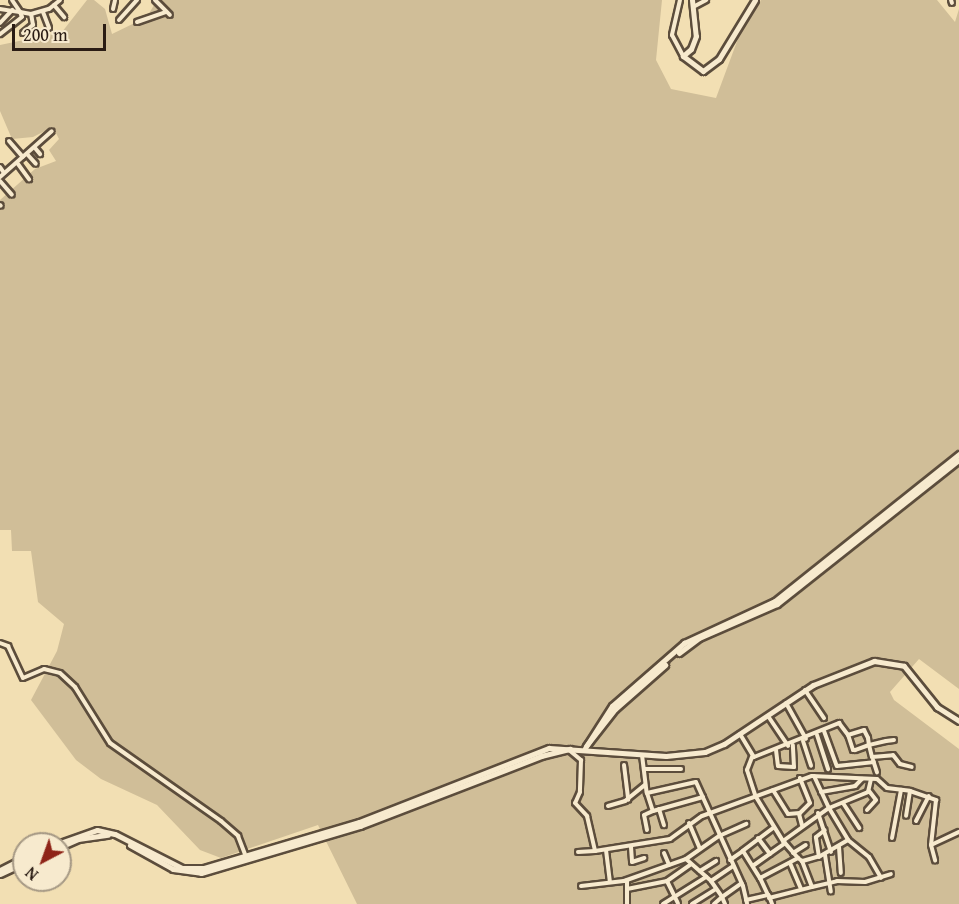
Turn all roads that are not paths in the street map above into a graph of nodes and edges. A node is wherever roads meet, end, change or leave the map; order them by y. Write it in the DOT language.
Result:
graph roads {
  1 [pos="60,0"];
  2 [pos="115,0"];
  3 [pos="137,0"];
  4 [pos="155,0"];
  5 [pos="680,0"];
  6 [pos="706,0"];
  7 [pos="755,0"];
  8 [pos="13,1"];
  9 [pos="692,2"];
  10 [pos="54,5"];
  11 [pos="0,9"];
  12 [pos="113,9"];
  13 [pos="12,10"];
  14 [pos="20,12"];
  15 [pos="43,12"];
  16 [pos="31,14"];
  17 [pos="63,17"];
  18 [pos="119,20"];
  19 [pos="137,22"];
  20 [pos="0,23"];
  21 [pos="48,28"];
  22 [pos="23,33"];
  23 [pos="0,34"];
  24 [pos="683,56"];
  25 [pos="52,131"];
  26 [pos="9,141"];
  27 [pos="35,148"];
  28 [pos="40,154"];
  29 [pos="26,156"];
  30 [pos="18,164"];
  31 [pos="36,164"];
  32 [pos="0,168"];
  33 [pos="4,173"];
  34 [pos="0,179"];
  35 [pos="29,179"];
  36 [pos="12,195"];
  37 [pos="959,454"];
  38 [pos="959,460"];
  39 [pos="0,644"];
  40 [pos="805,690"];
  41 [pos="786,702"];
  42 [pos="768,716"];
  43 [pos="824,718"];
  44 [pos="958,719"];
  45 [pos="824,731"];
  46 [pos="740,734"];
  47 [pos="817,735"];
  48 [pos="848,735"];
  49 [pos="805,740"];
  50 [pos="894,740"];
  51 [pos="790,745"];
  52 [pos="869,745"];
  53 [pos="572,748"];
  54 [pos="585,748"];
  55 [pos="776,750"];
  56 [pos="642,755"];
  57 [pos="752,758"];
  58 [pos="873,759"];
  59 [pos="624,765"];
  60 [pos="811,766"];
  61 [pos="912,767"];
  62 [pos="644,769"];
  63 [pos="681,769"];
  64 [pos="828,769"];
  65 [pos="877,772"];
  66 [pos="814,776"];
  67 [pos="800,778"];
  68 [pos="862,778"];
  69 [pos="871,779"];
  70 [pos="645,785"];
  71 [pos="773,790"];
  72 [pos="901,790"];
  73 [pos="869,791"];
  74 [pos="910,791"];
  75 [pos="820,792"];
  76 [pos="647,793"];
  77 [pos="756,796"];
  78 [pos="929,796"];
  79 [pos="702,797"];
  80 [pos="628,800"];
  81 [pos="843,803"];
  82 [pos="608,806"];
  83 [pos="829,808"];
  84 [pos="659,809"];
  85 [pos="867,810"];
  86 [pos="653,811"];
  87 [pos="709,813"];
  88 [pos="818,813"];
  89 [pos="799,814"];
  90 [pos="906,816"];
  91 [pos="916,821"];
  92 [pos="689,823"];
  93 [pos="746,824"];
  94 [pos="664,825"];
  95 [pos="801,825"];
  96 [pos="773,828"];
  97 [pos="859,828"];
  98 [pos="647,830"];
  99 [pos="825,830"];
  100 [pos="959,832"];
  101 [pos="97,833"];
  102 [pos="718,836"];
  103 [pos="758,838"];
  104 [pos="892,838"];
  105 [pos="848,840"];
  106 [pos="72,841"];
  107 [pos="784,842"];
  108 [pos="806,845"];
  109 [pos="932,845"];
  110 [pos="630,847"];
  111 [pos="839,847"];
  112 [pos="700,849"];
  113 [pos="606,850"];
  114 [pos="595,851"];
  115 [pos="743,851"];
  116 [pos="578,852"];
  117 [pos="831,852"];
  118 [pos="664,853"];
  119 [pos="793,853"];
  120 [pos="245,854"];
  121 [pos="770,854"];
  122 [pos="825,855"];
  123 [pos="819,857"];
  124 [pos="644,858"];
  125 [pos="686,859"];
  126 [pos="730,860"];
  127 [pos="800,860"];
  128 [pos="935,860"];
  129 [pos="716,861"];
  130 [pos="790,863"];
  131 [pos="691,864"];
  132 [pos="669,865"];
  133 [pos="754,865"];
  134 [pos="733,866"];
  135 [pos="700,872"];
  136 [pos="841,873"];
  137 [pos="891,874"];
  138 [pos="706,877"];
  139 [pos="760,878"];
  140 [pos="881,878"];
  141 [pos="627,880"];
  142 [pos="667,881"];
  143 [pos="711,881"];
  144 [pos="610,882"];
  145 [pos="829,882"];
  146 [pos="742,883"];
  147 [pos="581,886"];
  148 [pos="812,887"];
  149 [pos="627,889"];
  150 [pos="716,889"];
  151 [pos="801,889"];
  152 [pos="831,892"];
  153 [pos="769,896"];
  154 [pos="722,897"];
  155 [pos="676,898"];
  156 [pos="747,902"];
  157 [pos="627,904"];
  158 [pos="663,904"];
  159 [pos="678,904"];
  160 [pos="692,904"];
  161 [pos="714,904"];
  162 [pos="725,904"];
  163 [pos="772,904"];
  1 -- 10 [label="street"];
  2 -- 12 [label="street"];
  3 -- 18 [label="street"];
  4 -- 19 [label="street"];
  5 -- 24 [label="street"];
  6 -- 9 [label="street"];
  7 -- 24 [label="main road"];
  8 -- 14 [label="street"];
  9 -- 24 [label="main road"];
  10 -- 15 [label="street"];
  10 -- 17 [label="street"];
  11 -- 13 [label="street"];
  13 -- 14 [label="street"];
  13 -- 20 [label="street"];
  14 -- 16 [label="street"];
  14 -- 23 [label="street"];
  15 -- 16 [label="street"];
  15 -- 21 [label="street"];
  16 -- 22 [label="street"];
  25 -- 27 [label="street"];
  26 -- 29 [label="street"];
  27 -- 28 [label="street"];
  27 -- 29 [label="street"];
  29 -- 30 [label="street"];
  29 -- 31 [label="street"];
  30 -- 33 [label="street"];
  30 -- 35 [label="street"];
  32 -- 33 [label="street"];
  33 -- 34 [label="street"];
  34 -- 36 [label="street"];
  37 -- 54 [label="main road"];
  38 -- 54 [label="main road"];
  39 -- 120 [label="street"];
  40 -- 41 [label="main road"];
  40 -- 43 [label="street"];
  40 -- 44 [label="main road"];
  41 -- 42 [label="main road"];
  41 -- 49 [label="street"];
  42 -- 46 [label="main road"];
  42 -- 51 [label="street"];
  45 -- 47 [label="street"];
  45 -- 48 [label="street"];
  45 -- 58 [label="street"];
  46 -- 56 [label="main road"];
  46 -- 57 [label="street"];
  47 -- 49 [label="street"];
  47 -- 64 [label="street"];
  48 -- 52 [label="street"];
  48 -- 52 [label="street"];
  49 -- 51 [label="street"];
  49 -- 60 [label="street"];
  50 -- 52 [label="street"];
  51 -- 55 [label="street"];
  51 -- 55 [label="street"];
  52 -- 58 [label="street"];
  53 -- 54 [label="main road"];
  53 -- 101 [label="main road"];
  53 -- 114 [label="street"];
  53 -- 120 [label="main road"];
  54 -- 56 [label="main road"];
  55 -- 57 [label="street"];
  56 -- 62 [label="street"];
  57 -- 77 [label="street"];
  58 -- 61 [label="street"];
  58 -- 65 [label="street"];
  59 -- 80 [label="street"];
  62 -- 63 [label="street"];
  62 -- 70 [label="street"];
  66 -- 67 [label="street"];
  66 -- 68 [label="street"];
  66 -- 75 [label="street"];
  67 -- 71 [label="street"];
  67 -- 89 [label="street"];
  68 -- 69 [label="street"];
  68 -- 75 [label="street"];
  69 -- 72 [label="street"];
  69 -- 73 [label="street"];
  70 -- 76 [label="street"];
  70 -- 80 [label="street"];
  71 -- 77 [label="street"];
  71 -- 89 [label="street"];
  72 -- 74 [label="street"];
  72 -- 104 [label="street"];
  73 -- 81 [label="street"];
  73 -- 85 [label="street"];
  74 -- 78 [label="street"];
  74 -- 90 [label="street"];
  75 -- 83 [label="street"];
  76 -- 79 [label="street"];
  76 -- 86 [label="street"];
  77 -- 87 [label="street"];
  77 -- 96 [label="street"];
  78 -- 91 [label="street"];
  78 -- 109 [label="street"];
  79 -- 84 [label="street"];
  79 -- 87 [label="street"];
  80 -- 82 [label="street"];
  81 -- 83 [label="street"];
  81 -- 97 [label="street"];
  83 -- 88 [label="street"];
  83 -- 105 [label="street"];
  84 -- 86 [label="street"];
  84 -- 94 [label="street"];
  86 -- 98 [label="street"];
  87 -- 92 [label="street"];
  87 -- 102 [label="street"];
  88 -- 95 [label="street"];
  88 -- 99 [label="street"];
  89 -- 95 [label="street"];
  92 -- 110 [label="street"];
  92 -- 112 [label="street"];
  93 -- 102 [label="street"];
  95 -- 107 [label="street"];
  96 -- 103 [label="street"];
  96 -- 107 [label="street"];
  99 -- 117 [label="street"];
  99 -- 123 [label="street"];
  100 -- 109 [label="street"];
  101 -- 106 [label="main road"];
  101 -- 120 [label="main road"];
  102 -- 112 [label="street"];
  102 -- 126 [label="street"];
  103 -- 115 [label="street"];
  103 -- 121 [label="street"];
  105 -- 111 [label="street"];
  105 -- 140 [label="street"];
  107 -- 119 [label="street"];
  107 -- 121 [label="street"];
  108 -- 119 [label="street"];
  109 -- 128 [label="street"];
  110 -- 113 [label="street"];
  110 -- 124 [label="street"];
  111 -- 117 [label="street"];
  111 -- 136 [label="street"];
  112 -- 125 [label="street"];
  113 -- 114 [label="street"];
  113 -- 144 [label="street"];
  114 -- 116 [label="street"];
  115 -- 126 [label="street"];
  115 -- 133 [label="street"];
  117 -- 122 [label="street"];
  118 -- 132 [label="street"];
  119 -- 127 [label="street"];
  121 -- 133 [label="street"];
  122 -- 123 [label="street"];
  122 -- 145 [label="street"];
  123 -- 127 [label="street"];
  125 -- 131 [label="street"];
  125 -- 132 [label="street"];
  126 -- 134 [label="street"];
  127 -- 130 [label="street"];
  127 -- 148 [label="street"];
  129 -- 135 [label="street"];
  130 -- 139 [label="street"];
  130 -- 151 [label="street"];
  131 -- 135 [label="street"];
  131 -- 142 [label="street"];
  132 -- 141 [label="street"];
  133 -- 139 [label="street"];
  134 -- 143 [label="street"];
  134 -- 146 [label="street"];
  135 -- 138 [label="street"];
  137 -- 140 [label="street"];
  138 -- 143 [label="street"];
  138 -- 155 [label="street"];
  139 -- 153 [label="street"];
  140 -- 145 [label="street"];
  141 -- 144 [label="street"];
  141 -- 149 [label="street"];
  142 -- 149 [label="street"];
  142 -- 155 [label="street"];
  143 -- 150 [label="street"];
  144 -- 147 [label="street"];
  145 -- 148 [label="street"];
  145 -- 152 [label="street"];
  146 -- 154 [label="street"];
  146 -- 156 [label="street"];
  148 -- 151 [label="street"];
  149 -- 157 [label="street"];
  150 -- 154 [label="street"];
  150 -- 160 [label="street"];
  151 -- 153 [label="street"];
  153 -- 156 [label="street"];
  153 -- 163 [label="street"];
  154 -- 161 [label="street"];
  154 -- 162 [label="street"];
  155 -- 158 [label="street"];
  155 -- 159 [label="street"];
}
